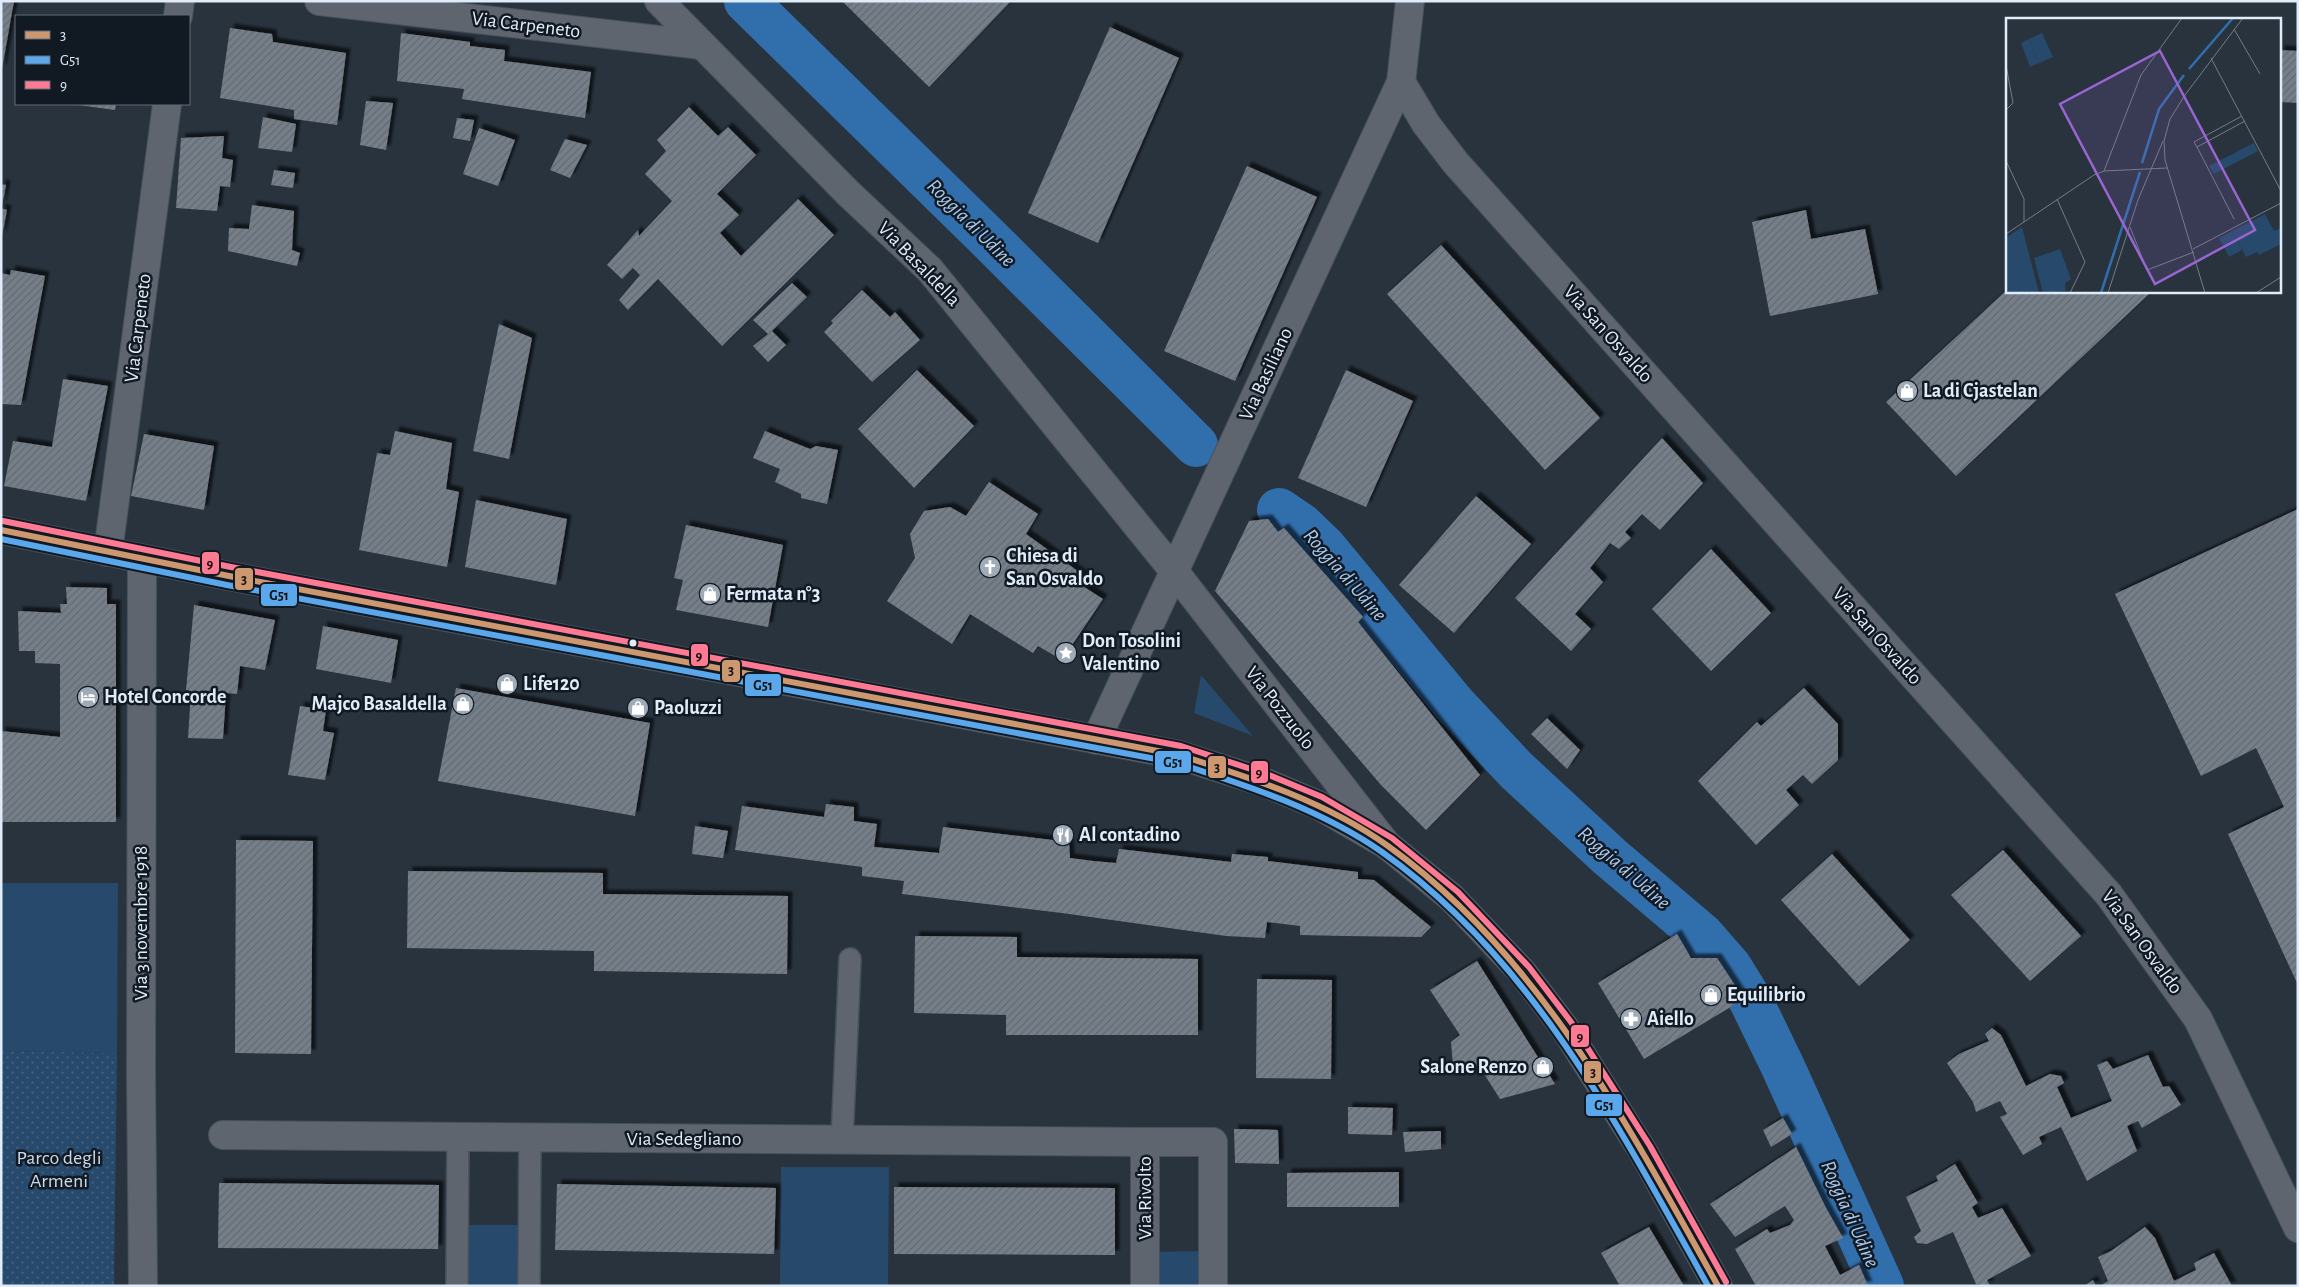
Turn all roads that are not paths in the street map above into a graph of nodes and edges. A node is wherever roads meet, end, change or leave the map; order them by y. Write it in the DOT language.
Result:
graph roads {
  1 [pos="180,1"];
  2 [pos="320,1"];
  3 [pos="659,1"];
  4 [pos="1410,1"];
  5 [pos="178,15"];
  6 [pos="702,45"];
  7 [pos="1402,82"];
  8 [pos="167,105"];
  9 [pos="1,530"];
  10 [pos="108,552"];
  11 [pos="142,559"];
  12 [pos="1174,571"];
  13 [pos="1096,740"];
  14 [pos="1387,844"];
  15 [pos="850,959"];
  16 [pos="223,1135"];
  17 [pos="458,1137"];
  18 [pos="530,1137"];
  19 [pos="842,1140"];
  20 [pos="1146,1142"];
  21 [pos="2298,1228"];
  22 [pos="143,1286"];
  23 [pos="457,1286"];
  24 [pos="529,1286"];
  25 [pos="1145,1286"];
  26 [pos="1212,1286"];
  27 [pos="1718,1286"];
  1 -- 5 [label="street"];
  2 -- 6 [label="street, Via Carpeneto"];
  3 -- 6 [label="street, Via Basaldella"];
  4 -- 7 [label="street, Via Basiliano"];
  6 -- 12 [label="street, Via Basaldella"];
  7 -- 12 [label="street, Via Basiliano"];
  7 -- 21 [label="street, Via San Osvaldo"];
  8 -- 10 [label="street, Via Carpeneto"];
  9 -- 10 [label="main road, Via Pozzuolo"];
  10 -- 11 [label="main road, Via Pozzuolo"];
  11 -- 13 [label="main road, Via Pozzuolo"];
  11 -- 22 [label="street, Via 3 novembre 1918"];
  12 -- 13 [label="street, Via Basiliano"];
  12 -- 14 [label="street, Via Pozzuolo"];
  13 -- 14 [label="main road, Via Pozzuolo"];
  14 -- 27 [label="main road, Via Pozzuolo"];
  15 -- 19 [label="lane"];
  16 -- 17 [label="street, Via Sedegliano"];
  17 -- 18 [label="street, Via Sedegliano"];
  17 -- 23 [label="lane"];
  18 -- 19 [label="street, Via Sedegliano"];
  18 -- 24 [label="lane"];
  19 -- 20 [label="street, Via Sedegliano"];
  20 -- 25 [label="street, Via Rivolto"];
  20 -- 26 [label="street, Via Rivolto"];
}
